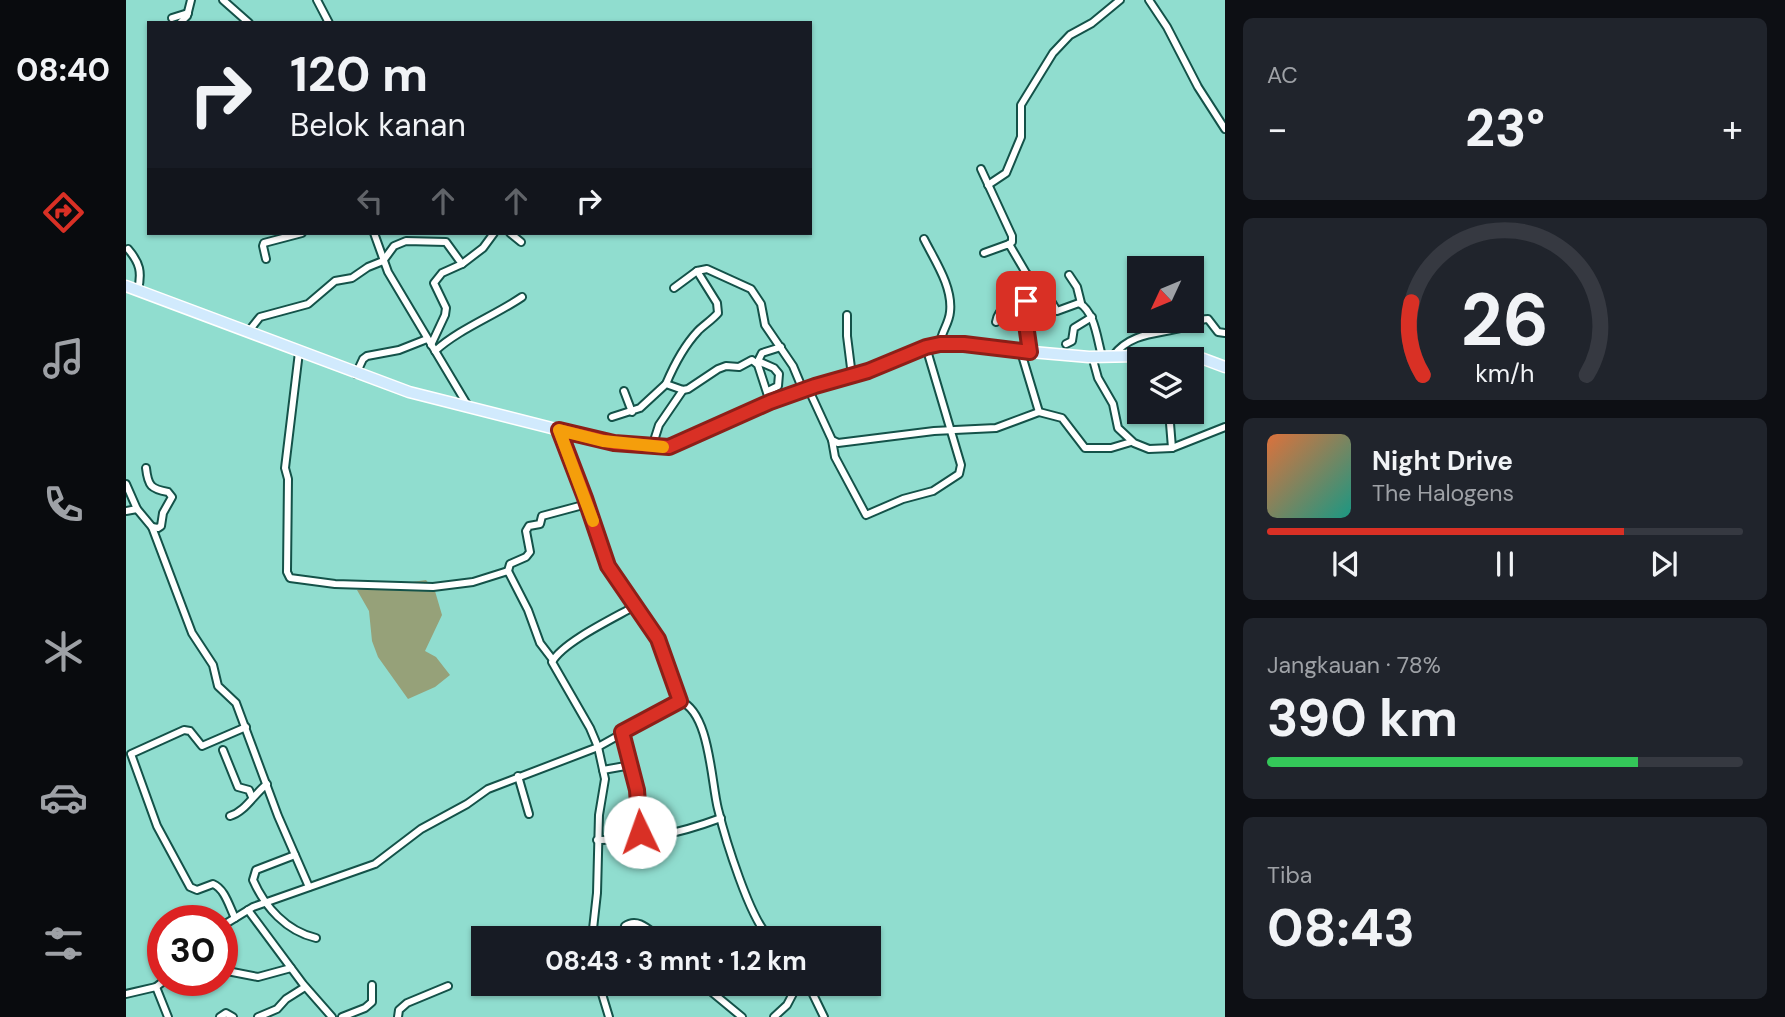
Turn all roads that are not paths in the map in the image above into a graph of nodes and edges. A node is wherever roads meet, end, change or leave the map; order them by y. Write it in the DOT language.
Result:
graph roads {
  1 [pos="191,0"];
  2 [pos="223,0"];
  3 [pos="317,0"];
  4 [pos="1120,0"];
  5 [pos="1149,0"];
  6 [pos="188,13"];
  7 [pos="172,18"];
  8 [pos="182,21"];
  9 [pos="247,21"];
  10 [pos="328,21"];
  11 [pos="1225,129"];
  12 [pos="981,169"];
  13 [pos="988,185"];
  14 [pos="294,235"];
  15 [pos="375,235"];
  16 [pos="493,235"];
  17 [pos="512,235"];
  18 [pos="924,239"];
  19 [pos="520,242"];
  20 [pos="1009,243"];
  21 [pos="128,248"];
  22 [pos="984,253"];
  23 [pos="266,259"];
  24 [pos="383,261"];
  25 [pos="462,264"];
  26 [pos="697,271"];
  27 [pos="1069,275"];
  28 [pos="126,286"];
  29 [pos="674,288"];
  30 [pos="138,290"];
  31 [pos="522,297"];
  32 [pos="1081,303"];
  33 [pos="847,315"];
  34 [pos="1091,317"];
  35 [pos="996,322"];
  36 [pos="247,332"];
  37 [pos="1225,333"];
  38 [pos="940,344"];
  39 [pos="1066,344"];
  40 [pos="431,345"];
  41 [pos="781,347"];
  42 [pos="926,347"];
  43 [pos="299,352"];
  44 [pos="1026,352"];
  45 [pos="1097,356"];
  46 [pos="1113,356"];
  47 [pos="1127,356"];
  48 [pos="1204,359"];
  49 [pos="757,362"];
  50 [pos="1225,367"];
  51 [pos="356,374"];
  52 [pos="852,376"];
  53 [pos="666,384"];
  54 [pos="806,389"];
  55 [pos="683,390"];
  56 [pos="624,391"];
  57 [pos="768,391"];
  58 [pos="770,402"];
  59 [pos="468,406"];
  60 [pos="632,412"];
  61 [pos="1039,412"];
  62 [pos="612,417"];
  63 [pos="1171,424"];
  64 [pos="1225,428"];
  65 [pos="559,430"];
  66 [pos="952,431"];
  67 [pos="832,440"];
  68 [pos="1131,442"];
  69 [pos="652,447"];
  70 [pos="1172,447"];
  71 [pos="146,468"];
  72 [pos="126,484"];
  73 [pos="587,504"];
  74 [pos="138,509"];
  75 [pos="126,511"];
  76 [pos="152,527"];
  77 [pos="508,571"];
  78 [pos="635,606"];
  79 [pos="553,660"];
  80 [pos="680,701"];
  81 [pos="246,727"];
  82 [pos="622,732"];
  83 [pos="598,747"];
  84 [pos="223,750"];
  85 [pos="631,765"];
  86 [pos="603,770"];
  87 [pos="518,776"];
  88 [pos="267,784"];
  89 [pos="252,797"];
  90 [pos="529,814"];
  91 [pos="230,816"];
  92 [pos="721,818"];
  93 [pos="639,839"];
  94 [pos="597,840"];
  95 [pos="295,855"];
  96 [pos="309,887"];
  97 [pos="265,903"];
  98 [pos="227,905"];
  99 [pos="248,910"];
  100 [pos="238,916"];
  101 [pos="593,926"];
  102 [pos="625,926"];
  103 [pos="642,926"];
  104 [pos="760,926"];
  105 [pos="316,938"];
  106 [pos="291,968"];
  107 [pos="238,973"];
  108 [pos="372,985"];
  109 [pos="448,986"];
  110 [pos="305,987"];
  111 [pos="147,990"];
  112 [pos="126,994"];
  113 [pos="159,996"];
  114 [pos="603,996"];
  115 [pos="717,996"];
  116 [pos="791,996"];
  117 [pos="814,996"];
  118 [pos="168,1017"];
  119 [pos="220,1017"];
  120 [pos="233,1017"];
  121 [pos="258,1017"];
  122 [pos="332,1017"];
  123 [pos="342,1017"];
  124 [pos="398,1017"];
  125 [pos="609,1017"];
  126 [pos="742,1017"];
  127 [pos="774,1017"];
  128 [pos="824,1017"];
  1 -- 6 [label="street"];
  2 -- 9 [label="street"];
  3 -- 10 [label="street"];
  4 -- 13 [label="street"];
  5 -- 11 [label="street"];
  6 -- 7 [label="street"];
  6 -- 8 [label="street"];
  12 -- 13 [label="street"];
  13 -- 20 [label="street"];
  14 -- 23 [label="street"];
  15 -- 24 [label="street"];
  16 -- 25 [label="street"];
  17 -- 19 [label="street"];
  18 -- 38 [label="street"];
  20 -- 22 [label="street"];
  20 -- 32 [label="street"];
  21 -- 30 [label="street"];
  24 -- 25 [label="street"];
  24 -- 36 [label="street"];
  24 -- 40 [label="street"];
  25 -- 40 [label="street"];
  26 -- 29 [label="street"];
  26 -- 41 [label="street"];
  26 -- 53 [label="street"];
  27 -- 32 [label="street"];
  28 -- 30 [label="main road"];
  30 -- 36 [label="main road"];
  31 -- 40 [label="street"];
  32 -- 34 [label="street"];
  33 -- 52 [label="street"];
  34 -- 39 [label="street"];
  34 -- 45 [label="street"];
  35 -- 44 [label="street"];
  36 -- 43 [label="main road"];
  37 -- 46 [label="street"];
  38 -- 42 [label="main road"];
  38 -- 44 [label="main road"];
  40 -- 51 [label="street"];
  40 -- 59 [label="street"];
  41 -- 49 [label="street"];
  41 -- 54 [label="street"];
  42 -- 52 [label="main road"];
  42 -- 66 [label="street"];
  43 -- 51 [label="main road"];
  43 -- 77 [label="street"];
  44 -- 45 [label="main road"];
  44 -- 61 [label="street"];
  45 -- 46 [label="main road"];
  45 -- 68 [label="street"];
  46 -- 47 [label="main road"];
  48 -- 50 [label="main road"];
  49 -- 55 [label="street"];
  49 -- 57 [label="street"];
  49 -- 57 [label="street"];
  51 -- 59 [label="main road"];
  52 -- 54 [label="main road"];
  53 -- 55 [label="street"];
  53 -- 60 [label="street"];
  54 -- 58 [label="main road"];
  54 -- 67 [label="street"];
  55 -- 69 [label="street"];
  56 -- 60 [label="street"];
  57 -- 58 [label="street"];
  58 -- 69 [label="main road"];
  59 -- 65 [label="main road"];
  60 -- 62 [label="street"];
  61 -- 66 [label="street"];
  61 -- 68 [label="street"];
  63 -- 70 [label="street"];
  64 -- 70 [label="street"];
  65 -- 69 [label="main road"];
  65 -- 73 [label="street"];
  66 -- 67 [label="street"];
  66 -- 67 [label="street"];
  68 -- 70 [label="street"];
  71 -- 76 [label="street"];
  72 -- 74 [label="street"];
  73 -- 77 [label="street"];
  73 -- 78 [label="street"];
  74 -- 75 [label="street"];
  74 -- 76 [label="street"];
  76 -- 81 [label="street"];
  77 -- 79 [label="street"];
  78 -- 79 [label="street"];
  78 -- 80 [label="street"];
  79 -- 83 [label="street"];
  80 -- 82 [label="street"];
  80 -- 92 [label="street"];
  81 -- 88 [label="street"];
  81 -- 98 [label="street"];
  82 -- 83 [label="street"];
  82 -- 85 [label="street"];
  83 -- 86 [label="street"];
  83 -- 87 [label="street"];
  84 -- 89 [label="street"];
  85 -- 86 [label="street"];
  85 -- 93 [label="street"];
  86 -- 94 [label="street"];
  87 -- 90 [label="street"];
  87 -- 96 [label="street"];
  88 -- 89 [label="street"];
  88 -- 95 [label="street"];
  89 -- 91 [label="street"];
  92 -- 93 [label="street"];
  92 -- 104 [label="street"];
  93 -- 94 [label="street"];
  94 -- 101 [label="street"];
  95 -- 96 [label="street"];
  95 -- 97 [label="street"];
  96 -- 97 [label="street"];
  97 -- 99 [label="street"];
  97 -- 105 [label="street"];
  99 -- 100 [label="street"];
  99 -- 106 [label="street"];
  102 -- 103 [label="street"];
  106 -- 107 [label="street"];
  106 -- 110 [label="street"];
  108 -- 123 [label="street"];
  109 -- 124 [label="street"];
  110 -- 121 [label="street"];
  110 -- 122 [label="street"];
  111 -- 112 [label="street"];
  113 -- 118 [label="street"];
  114 -- 125 [label="street"];
  115 -- 126 [label="street"];
  116 -- 127 [label="street"];
  117 -- 128 [label="street"];
  119 -- 120 [label="street"];
}
